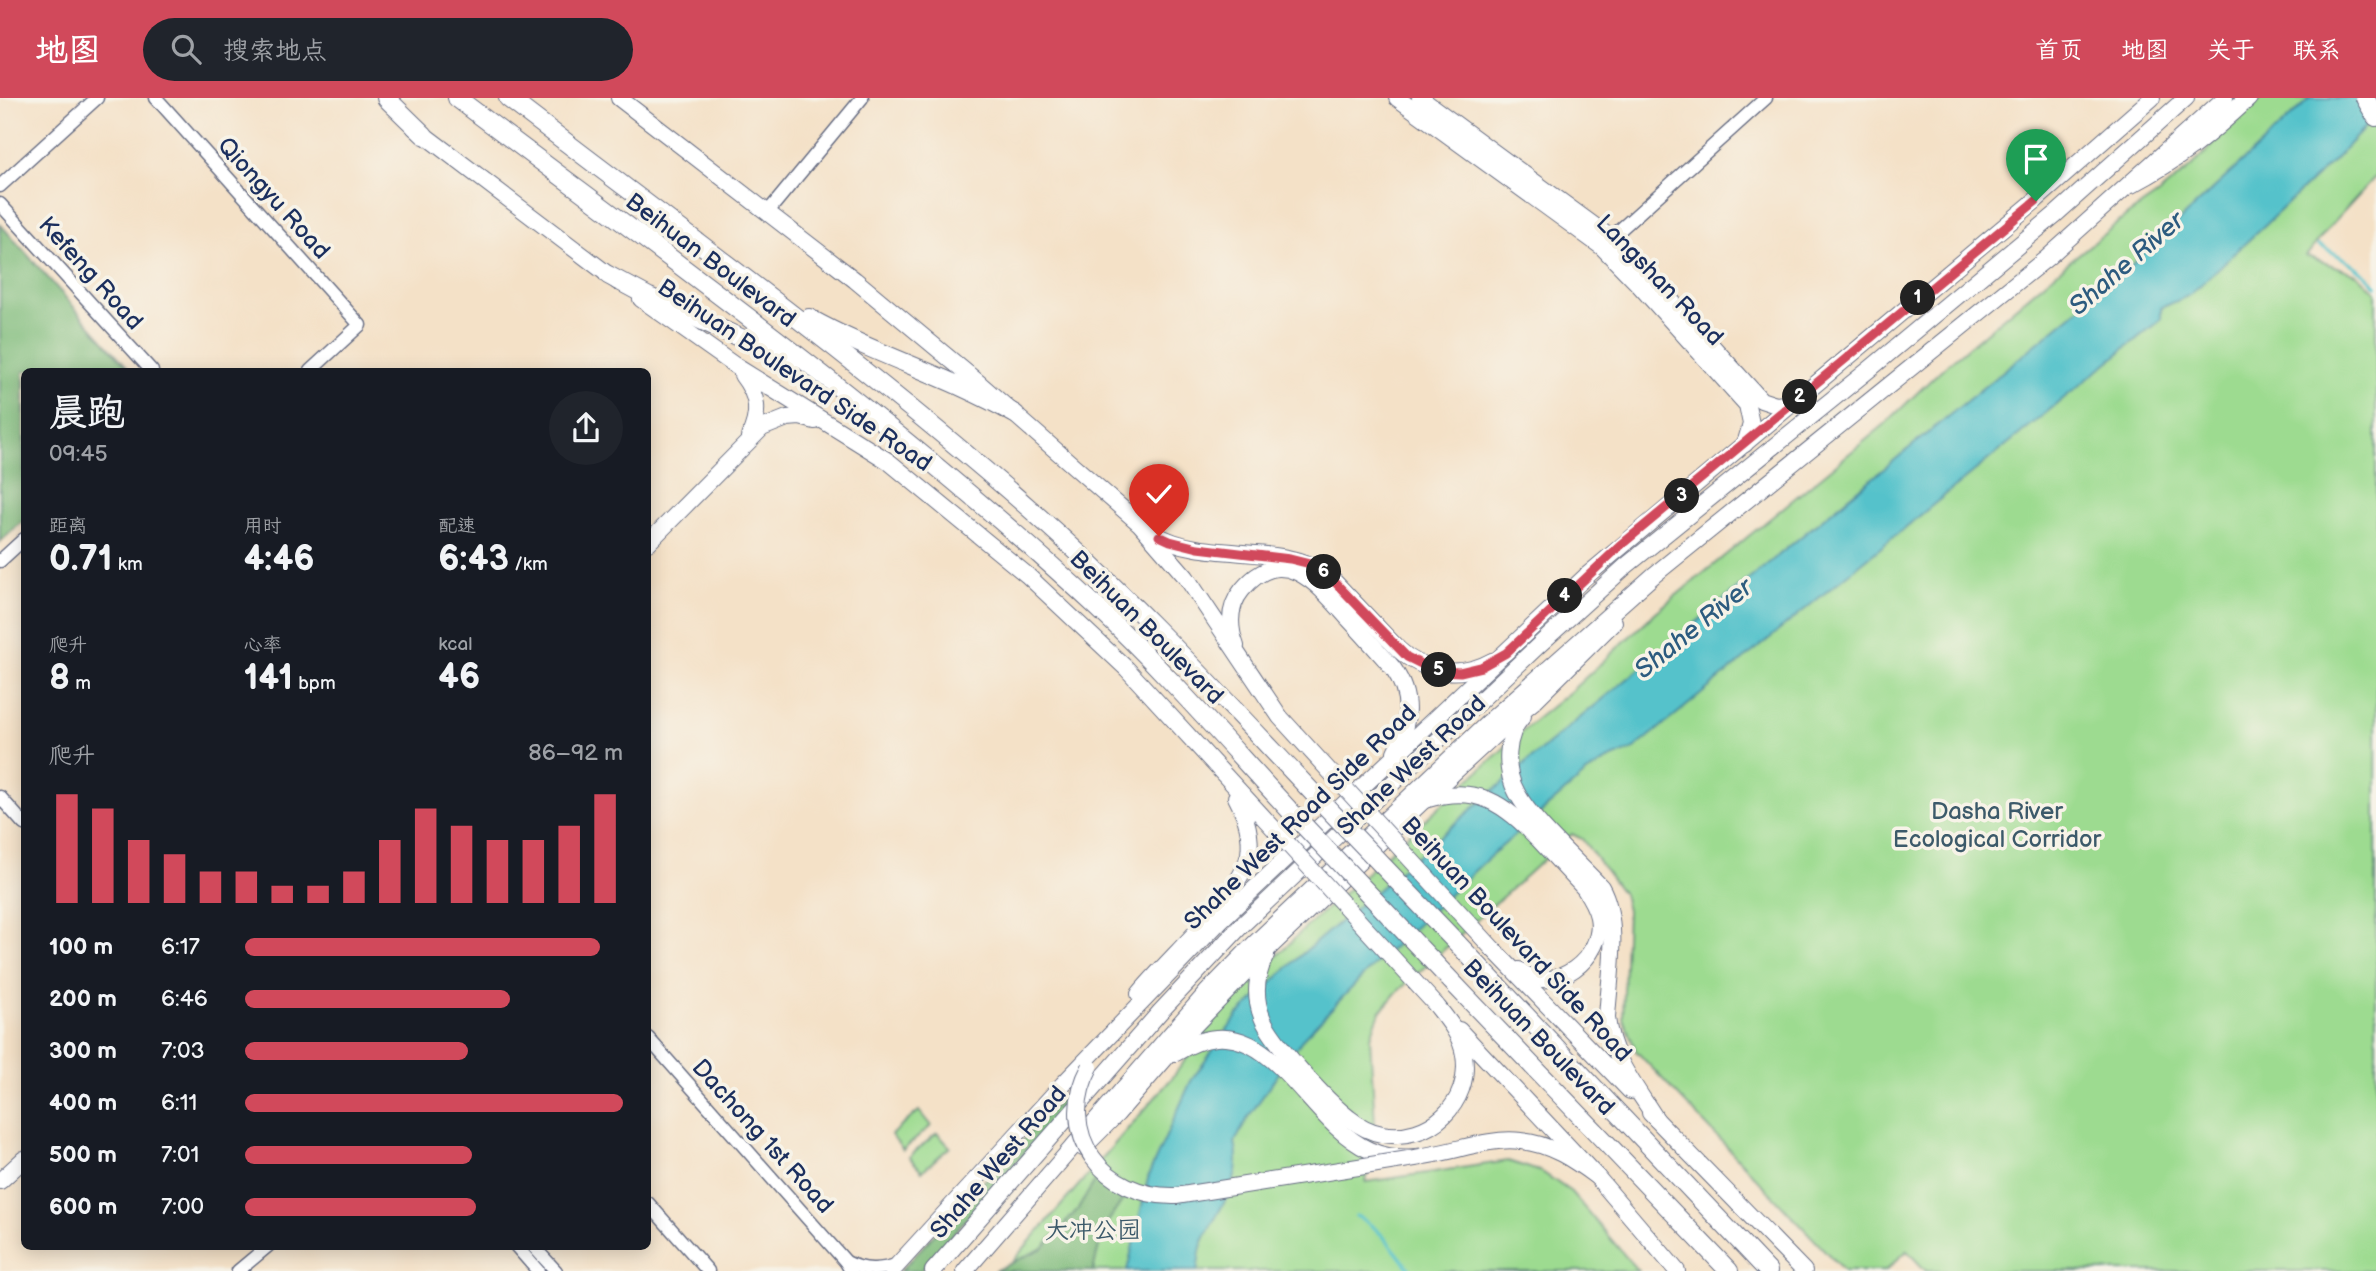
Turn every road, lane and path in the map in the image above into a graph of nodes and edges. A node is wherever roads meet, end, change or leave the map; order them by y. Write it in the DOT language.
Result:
graph roads {
  1 [pos="97,98"];
  2 [pos="156,98"];
  3 [pos="378,98"];
  4 [pos="386,98"];
  5 [pos="457,98"];
  6 [pos="508,98"];
  7 [pos="619,98"];
  8 [pos="862,98"];
  9 [pos="1397,98"];
  10 [pos="1420,98"];
  11 [pos="1766,98"];
  12 [pos="2152,98"];
  13 [pos="2186,98"];
  14 [pos="2211,98"];
  15 [pos="2225,98"];
  16 [pos="2248,98"];
  17 [pos="2365,98"];
  18 [pos="2376,117"];
  19 [pos="424,135"];
  20 [pos="2156,162"];
  21 [pos="2131,184"];
  22 [pos="0,186"];
  23 [pos="0,204"];
  24 [pos="767,213"];
  25 [pos="1611,238"];
  26 [pos="1994,263"];
  27 [pos="608,275"];
  28 [pos="1979,277"];
  29 [pos="744,279"];
  30 [pos="1864,342"];
  31 [pos="1928,354"];
  32 [pos="737,367"];
  33 [pos="149,368"];
  34 [pos="313,368"];
  35 [pos="828,379"];
  36 [pos="1793,403"];
  37 [pos="1015,414"];
  38 [pos="838,428"];
  39 [pos="747,442"];
  40 [pos="1745,444"];
  41 [pos="1722,463"];
  42 [pos="1140,524"];
  43 [pos="651,540"];
  44 [pos="21,542"];
  45 [pos="1642,553"];
  46 [pos="0,561"];
  47 [pos="1654,575"];
  48 [pos="1323,580"];
  49 [pos="1506,653"];
  50 [pos="1392,654"];
  51 [pos="1244,664"];
  52 [pos="1533,702"];
  53 [pos="1386,766"];
  54 [pos="1222,774"];
  55 [pos="0,797"];
  56 [pos="1423,801"];
  57 [pos="21,821"];
  58 [pos="1589,884"];
  59 [pos="1271,946"];
  60 [pos="1493,949"];
  61 [pos="1436,1005"];
  62 [pos="1122,1026"];
  63 [pos="651,1041"];
  64 [pos="1162,1062"];
  65 [pos="1063,1084"];
  66 [pos="1656,1119"];
  67 [pos="21,1148"];
  68 [pos="1421,1157"];
  69 [pos="21,1162"];
  70 [pos="0,1167"];
  71 [pos="1597,1177"];
  72 [pos="0,1181"];
  73 [pos="1036,1189"];
  74 [pos="651,1206"];
  75 [pos="263,1250"];
  76 [pos="520,1250"];
  77 [pos="537,1250"];
  78 [pos="849,1266"];
  79 [pos="895,1267"];
  80 [pos="238,1271"];
  81 [pos="538,1271"];
  82 [pos="555,1271"];
  83 [pos="708,1271"];
  84 [pos="933,1271"];
  85 [pos="965,1271"];
  86 [pos="1677,1271"];
  87 [pos="1729,1271"];
  88 [pos="1768,1271"];
  89 [pos="1804,1271"];
  1 -- 22 [label="street"];
  2 -- 34 [label="street, Qiongyu Road"];
  3 -- 19 [label="main road, Beihuan Boulevard Side Road"];
  4 -- 19 [label="highway"];
  5 -- 35 [label="highway, Beihuan Boulevard"];
  6 -- 29 [label="highway, Beihuan Boulevard"];
  7 -- 24 [label="main road, Beihuan Boulevard Side Road"];
  8 -- 24 [label="street"];
  9 -- 40 [label="main road, Langshan Road"];
  10 -- 25 [label="main road, Langshan Road"];
  11 -- 25 [label="street"];
  12 -- 30 [label="main road, Shahe West Road Side Road"];
  13 -- 26 [label="main road, Shahe West Road"];
  14 -- 20 [label="main road"];
  15 -- 20 [label="main road, Shahe West Road"];
  16 -- 21 [label="highway"];
  17 -- 18 [label="highway"];
  19 -- 27 [label="main road, Beihuan Boulevard Side Road"];
  20 -- 21 [label="main road, Shahe West Road"];
  21 -- 31 [label="main road, Shahe West Road"];
  23 -- 33 [label="street, Kefeng Road"];
  24 -- 37 [label="main road, Beihuan Boulevard Side Road"];
  25 -- 36 [label="main road, Langshan Road"];
  26 -- 28 [label="main road, Shahe West Road"];
  26 -- 31 [label="main road"];
  27 -- 32 [label="main road, Beihuan Boulevard Side Road"];
  27 -- 35 [label="highway"];
  28 -- 30 [label="main road"];
  28 -- 45 [label="main road, Shahe West Road"];
  29 -- 37 [label="highway"];
  29 -- 88 [label="highway, Beihuan Boulevard, bridge"];
  30 -- 36 [label="main road, Shahe West Road Side Road"];
  31 -- 47 [label="main road, Shahe West Road"];
  32 -- 38 [label="main road, Beihuan Boulevard Side Road"];
  32 -- 39 [label="main road"];
  35 -- 87 [label="highway, Beihuan Boulevard, bridge"];
  36 -- 40 [label="main road, Shahe West Road Side Road"];
  37 -- 42 [label="main road, Beihuan Boulevard Side Road"];
  38 -- 39 [label="main road"];
  38 -- 54 [label="main road, Beihuan Boulevard Side Road"];
  39 -- 43 [label="main road"];
  40 -- 41 [label="main road, Shahe West Road Side Road"];
  41 -- 45 [label="main road"];
  41 -- 49 [label="main road, Shahe West Road Side Road"];
  42 -- 48 [label="main road"];
  42 -- 51 [label="main road, Beihuan Boulevard Side Road"];
  44 -- 46 [label="street"];
  45 -- 84 [label="main road, Shahe West Road"];
  47 -- 52 [label="main road"];
  47 -- 73 [label="main road, Shahe West Road"];
  48 -- 50 [label="main road"];
  48 -- 51 [label="main road"];
  49 -- 50 [label="main road"];
  49 -- 53 [label="main road, Shahe West Road Side Road"];
  50 -- 53 [label="main road"];
  51 -- 60 [label="main road, Beihuan Boulevard Side Road, bridge"];
  52 -- 56 [label="main road"];
  52 -- 58 [label="main road"];
  53 -- 62 [label="main road, Shahe West Road Side Road"];
  54 -- 61 [label="main road, Beihuan Boulevard Side Road, bridge"];
  54 -- 65 [label="main road"];
  55 -- 57 [label="street"];
  56 -- 58 [label="main road"];
  56 -- 59 [label="main road"];
  58 -- 60 [label="main road"];
  58 -- 66 [label="main road"];
  59 -- 61 [label="main road"];
  59 -- 64 [label="main road"];
  60 -- 66 [label="main road, Beihuan Boulevard Side Road"];
  61 -- 71 [label="main road, Beihuan Boulevard Side Road"];
  62 -- 65 [label="main road, Shahe West Road Side Road"];
  62 -- 68 [label="main road, bridge"];
  63 -- 78 [label="street, Dachong 1st Road"];
  64 -- 68 [label="main road, bridge"];
  64 -- 73 [label="main road"];
  65 -- 79 [label="main road, Shahe West Road Side Road"];
  66 -- 89 [label="main road, Beihuan Boulevard Side Road"];
  67 -- 70 [label="main road"];
  68 -- 71 [label="main road"];
  69 -- 72 [label="main road"];
  71 -- 86 [label="main road, Beihuan Boulevard Side Road"];
  73 -- 85 [label="main road, Shahe West Road"];
  74 -- 83 [label="street"];
  75 -- 80 [label="street"];
  76 -- 81 [label="street"];
  77 -- 82 [label="street"];
  78 -- 79 [label="street, Dachong 1st Road"];
}
